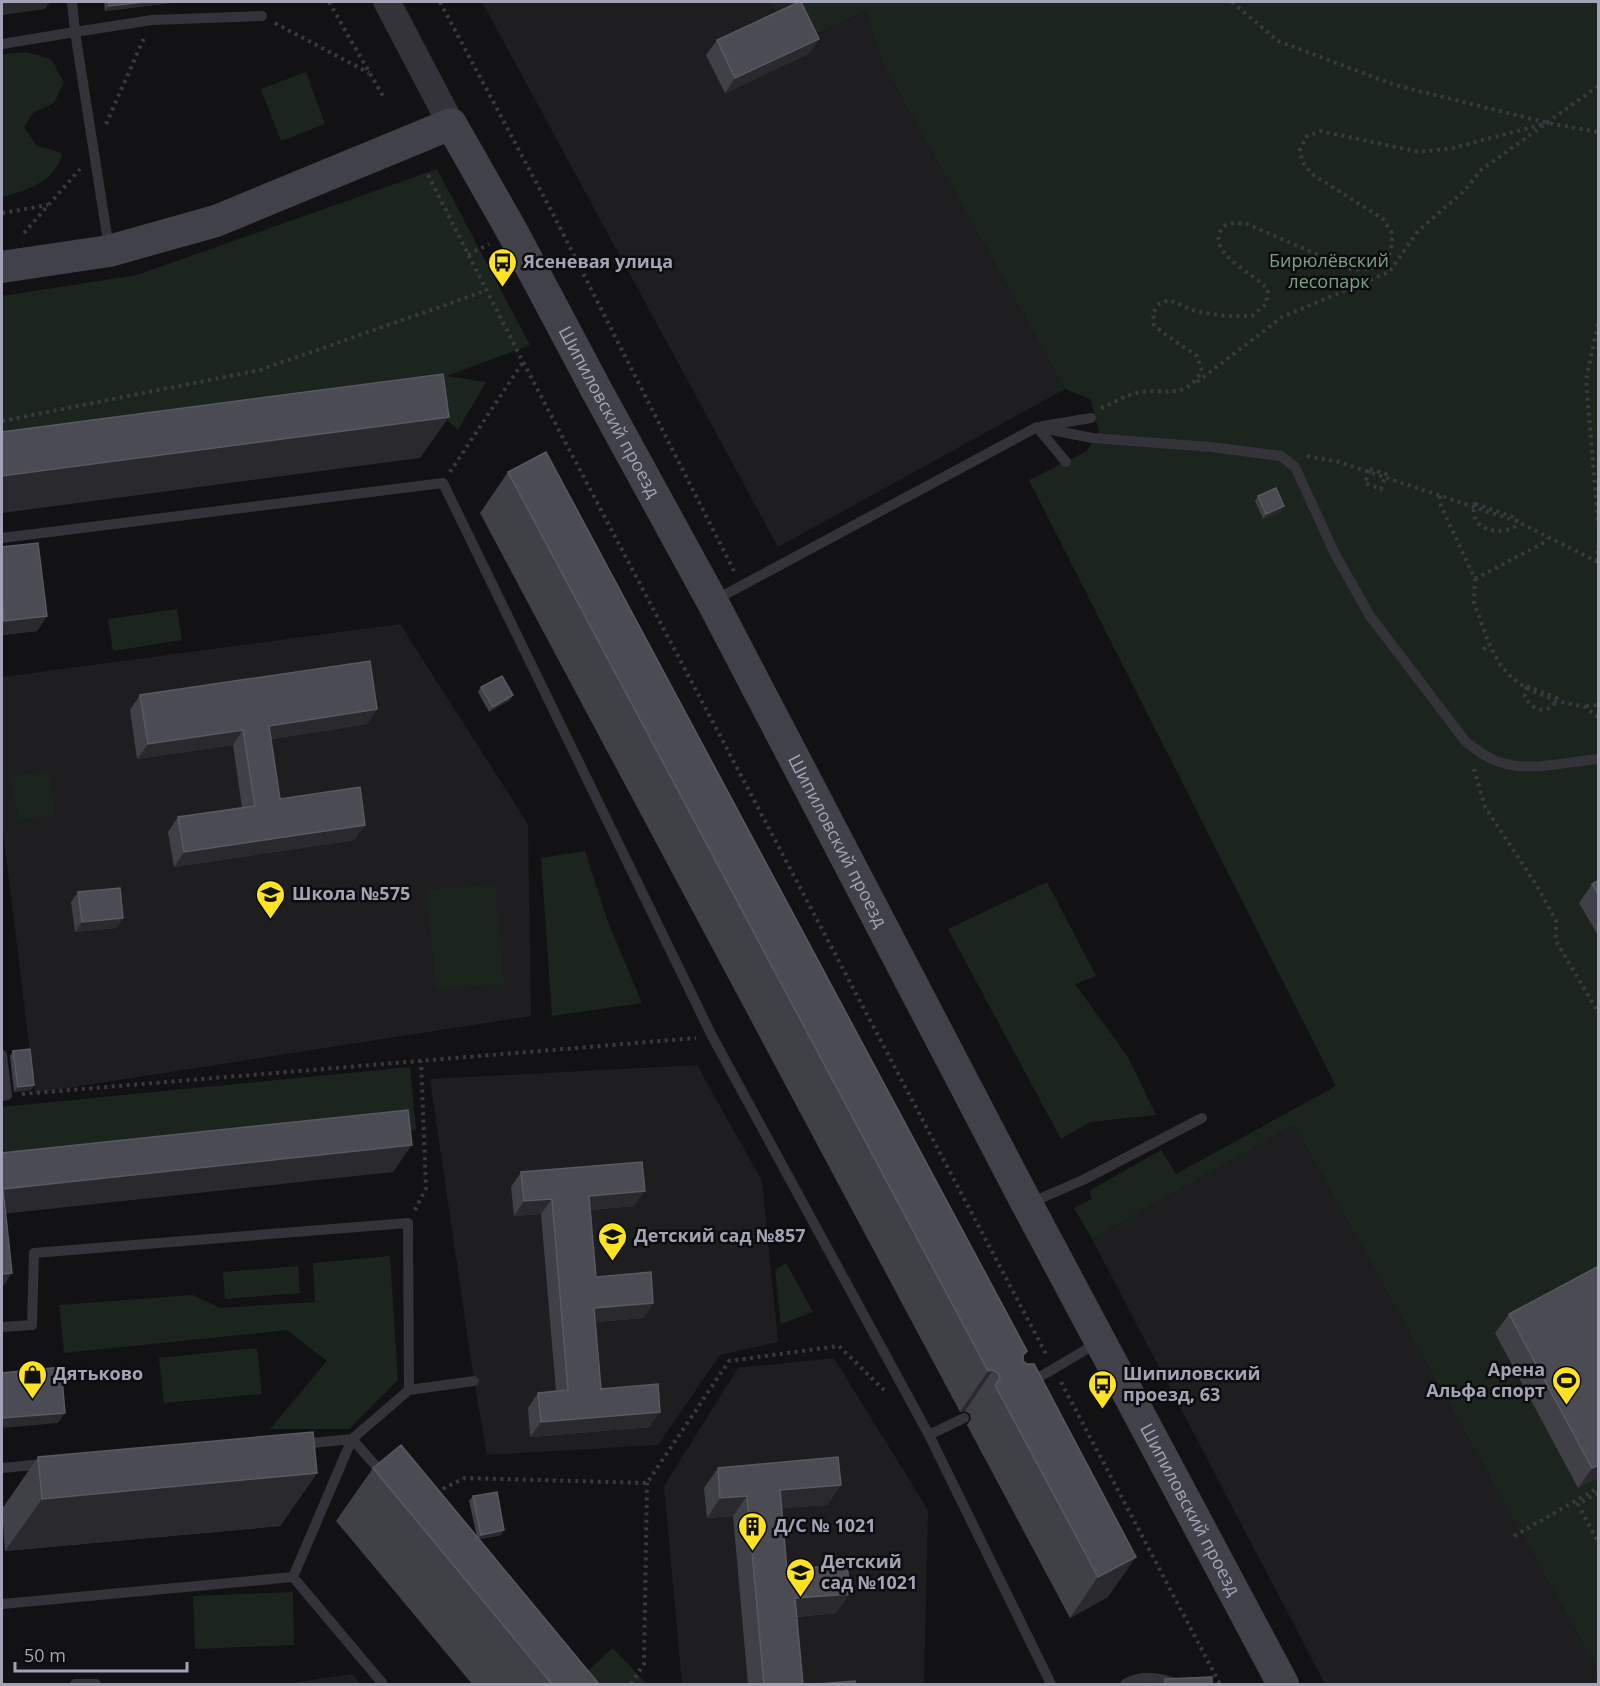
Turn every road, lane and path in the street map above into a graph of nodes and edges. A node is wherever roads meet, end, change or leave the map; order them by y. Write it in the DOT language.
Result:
graph roads {
  1 [pos="72,2"];
  2 [pos="329,2"];
  3 [pos="387,2"];
  4 [pos="440,2"];
  5 [pos="1232,2"];
  6 [pos="262,16"];
  7 [pos="75,32"];
  8 [pos="2,44"];
  9 [pos="369,73"];
  10 [pos="1599,86"];
  11 [pos="384,98"];
  12 [pos="1548,123"];
  13 [pos="451,124"];
  14 [pos="1599,132"];
  15 [pos="428,175"];
  16 [pos="49,205"];
  17 [pos="2,213"];
  18 [pos="498,239"];
  19 [pos="109,250"];
  20 [pos="468,255"];
  21 [pos="2,267"];
  22 [pos="485,291"];
  23 [pos="1599,324"];
  24 [pos="523,362"];
  25 [pos="1194,384"];
  26 [pos="1091,418"];
  27 [pos="2,421"];
  28 [pos="1037,426"];
  29 [pos="1281,456"];
  30 [pos="1066,462"];
  31 [pos="1369,472"];
  32 [pos="1385,478"];
  33 [pos="443,483"];
  34 [pos="1440,496"];
  35 [pos="1474,507"];
  36 [pos="1516,521"];
  37 [pos="1599,522"];
  38 [pos="2,538"];
  39 [pos="1547,538"];
  40 [pos="1599,545"];
  41 [pos="1598,562"];
  42 [pos="1475,579"];
  43 [pos="741,585"];
  44 [pos="712,601"];
  45 [pos="1490,646"];
  46 [pos="1484,649"];
  47 [pos="1526,688"];
  48 [pos="1556,701"];
  49 [pos="1599,705"];
  50 [pos="1585,707"];
  51 [pos="1599,717"];
  52 [pos="1466,742"];
  53 [pos="1599,759"];
  54 [pos="1599,1012"];
  55 [pos="712,1036"];
  56 [pos="2,1056"];
  57 [pos="421,1061"];
  58 [pos="4,1096"];
  59 [pos="1202,1118"];
  60 [pos="1027,1204"];
  61 [pos="408,1223"];
  62 [pos="2,1327"];
  63 [pos="1100,1341"];
  64 [pos="1054,1369"];
  65 [pos="474,1382"];
  66 [pos="1023,1387"];
  67 [pos="408,1390"];
  68 [pos="888,1395"];
  69 [pos="964,1418"];
  70 [pos="929,1435"];
  71 [pos="352,1439"];
  72 [pos="294,1444"];
  73 [pos="60,1463"];
  74 [pos="2,1468"];
  75 [pos="389,1481"];
  76 [pos="647,1483"];
  77 [pos="1599,1488"];
  78 [pos="1599,1493"];
  79 [pos="429,1496"];
  80 [pos="1514,1536"];
  81 [pos="1599,1542"];
  82 [pos="293,1577"];
  83 [pos="2,1604"];
  84 [pos="75,1684"];
  85 [pos="96,1684"];
  86 [pos="383,1684"];
  87 [pos="631,1684"];
  88 [pos="1051,1684"];
  89 [pos="1125,1684"];
  90 [pos="1177,1684"];
  91 [pos="1220,1684"];
  92 [pos="1283,1684"];
  1 -- 7 [label="lane"];
  2 -- 9 [label="path"];
  3 -- 13 [label="street, Шипиловский проезд"];
  4 -- 43 [label="path"];
  5 -- 12 [label="path"];
  6 -- 7 [label="lane"];
  6 -- 9 [label="path"];
  7 -- 8 [label="lane"];
  7 -- 19 [label="lane"];
  9 -- 11 [label="path"];
  10 -- 12 [label="path"];
  12 -- 14 [label="path"];
  12 -- 25 [label="path"];
  12 -- 25 [label="path"];
  13 -- 19 [label="main road"];
  13 -- 44 [label="main road, Шипиловский проезд"];
  15 -- 20 [label="path"];
  16 -- 17 [label="path"];
  18 -- 20 [label="path"];
  19 -- 21 [label="main road"];
  20 -- 22 [label="path"];
  22 -- 24 [label="path"];
  22 -- 27 [label="path"];
  23 -- 37 [label="path"];
  24 -- 33 [label="path"];
  24 -- 64 [label="path"];
  25 -- 26 [label="path"];
  26 -- 28 [label="lane"];
  28 -- 29 [label="lane"];
  28 -- 30 [label="lane"];
  28 -- 43 [label="lane"];
  29 -- 31 [label="path"];
  29 -- 52 [label="lane"];
  31 -- 32 [label="path"];
  31 -- 32 [label="path"];
  32 -- 34 [label="path"];
  33 -- 38 [label="lane"];
  33 -- 55 [label="lane"];
  34 -- 35 [label="path"];
  34 -- 42 [label="path"];
  35 -- 36 [label="path"];
  35 -- 36 [label="path"];
  36 -- 39 [label="path"];
  39 -- 41 [label="path"];
  39 -- 42 [label="path"];
  40 -- 41 [label="path"];
  42 -- 45 [label="path"];
  43 -- 44 [label="lane"];
  44 -- 60 [label="main road, Шипиловский проезд"];
  45 -- 46 [label="path"];
  45 -- 47 [label="path"];
  47 -- 48 [label="path"];
  47 -- 48 [label="path"];
  48 -- 50 [label="path"];
  49 -- 50 [label="path"];
  50 -- 51 [label="path"];
  52 -- 53 [label="lane"];
  52 -- 54 [label="path"];
  55 -- 57 [label="path"];
  55 -- 70 [label="lane"];
  56 -- 58 [label="lane"];
  57 -- 58 [label="path"];
  57 -- 61 [label="path"];
  59 -- 60 [label="lane"];
  60 -- 63 [label="main road, Шипиловский проезд"];
  61 -- 62 [label="lane"];
  61 -- 67 [label="lane"];
  63 -- 64 [label="lane"];
  63 -- 92 [label="main road, Шипиловский проезд"];
  64 -- 66 [label="lane"];
  64 -- 91 [label="path"];
  65 -- 67 [label="lane"];
  67 -- 71 [label="lane"];
  68 -- 76 [label="path"];
  69 -- 70 [label="lane"];
  70 -- 88 [label="lane"];
  71 -- 72 [label="lane"];
  71 -- 75 [label="lane"];
  71 -- 82 [label="lane"];
  73 -- 74 [label="lane"];
  76 -- 79 [label="path"];
  76 -- 87 [label="path"];
  77 -- 80 [label="path"];
  78 -- 81 [label="path"];
  82 -- 83 [label="lane"];
  82 -- 86 [label="lane"];
  84 -- 85 [label="lane"];
  89 -- 90 [label="lane"];
}
